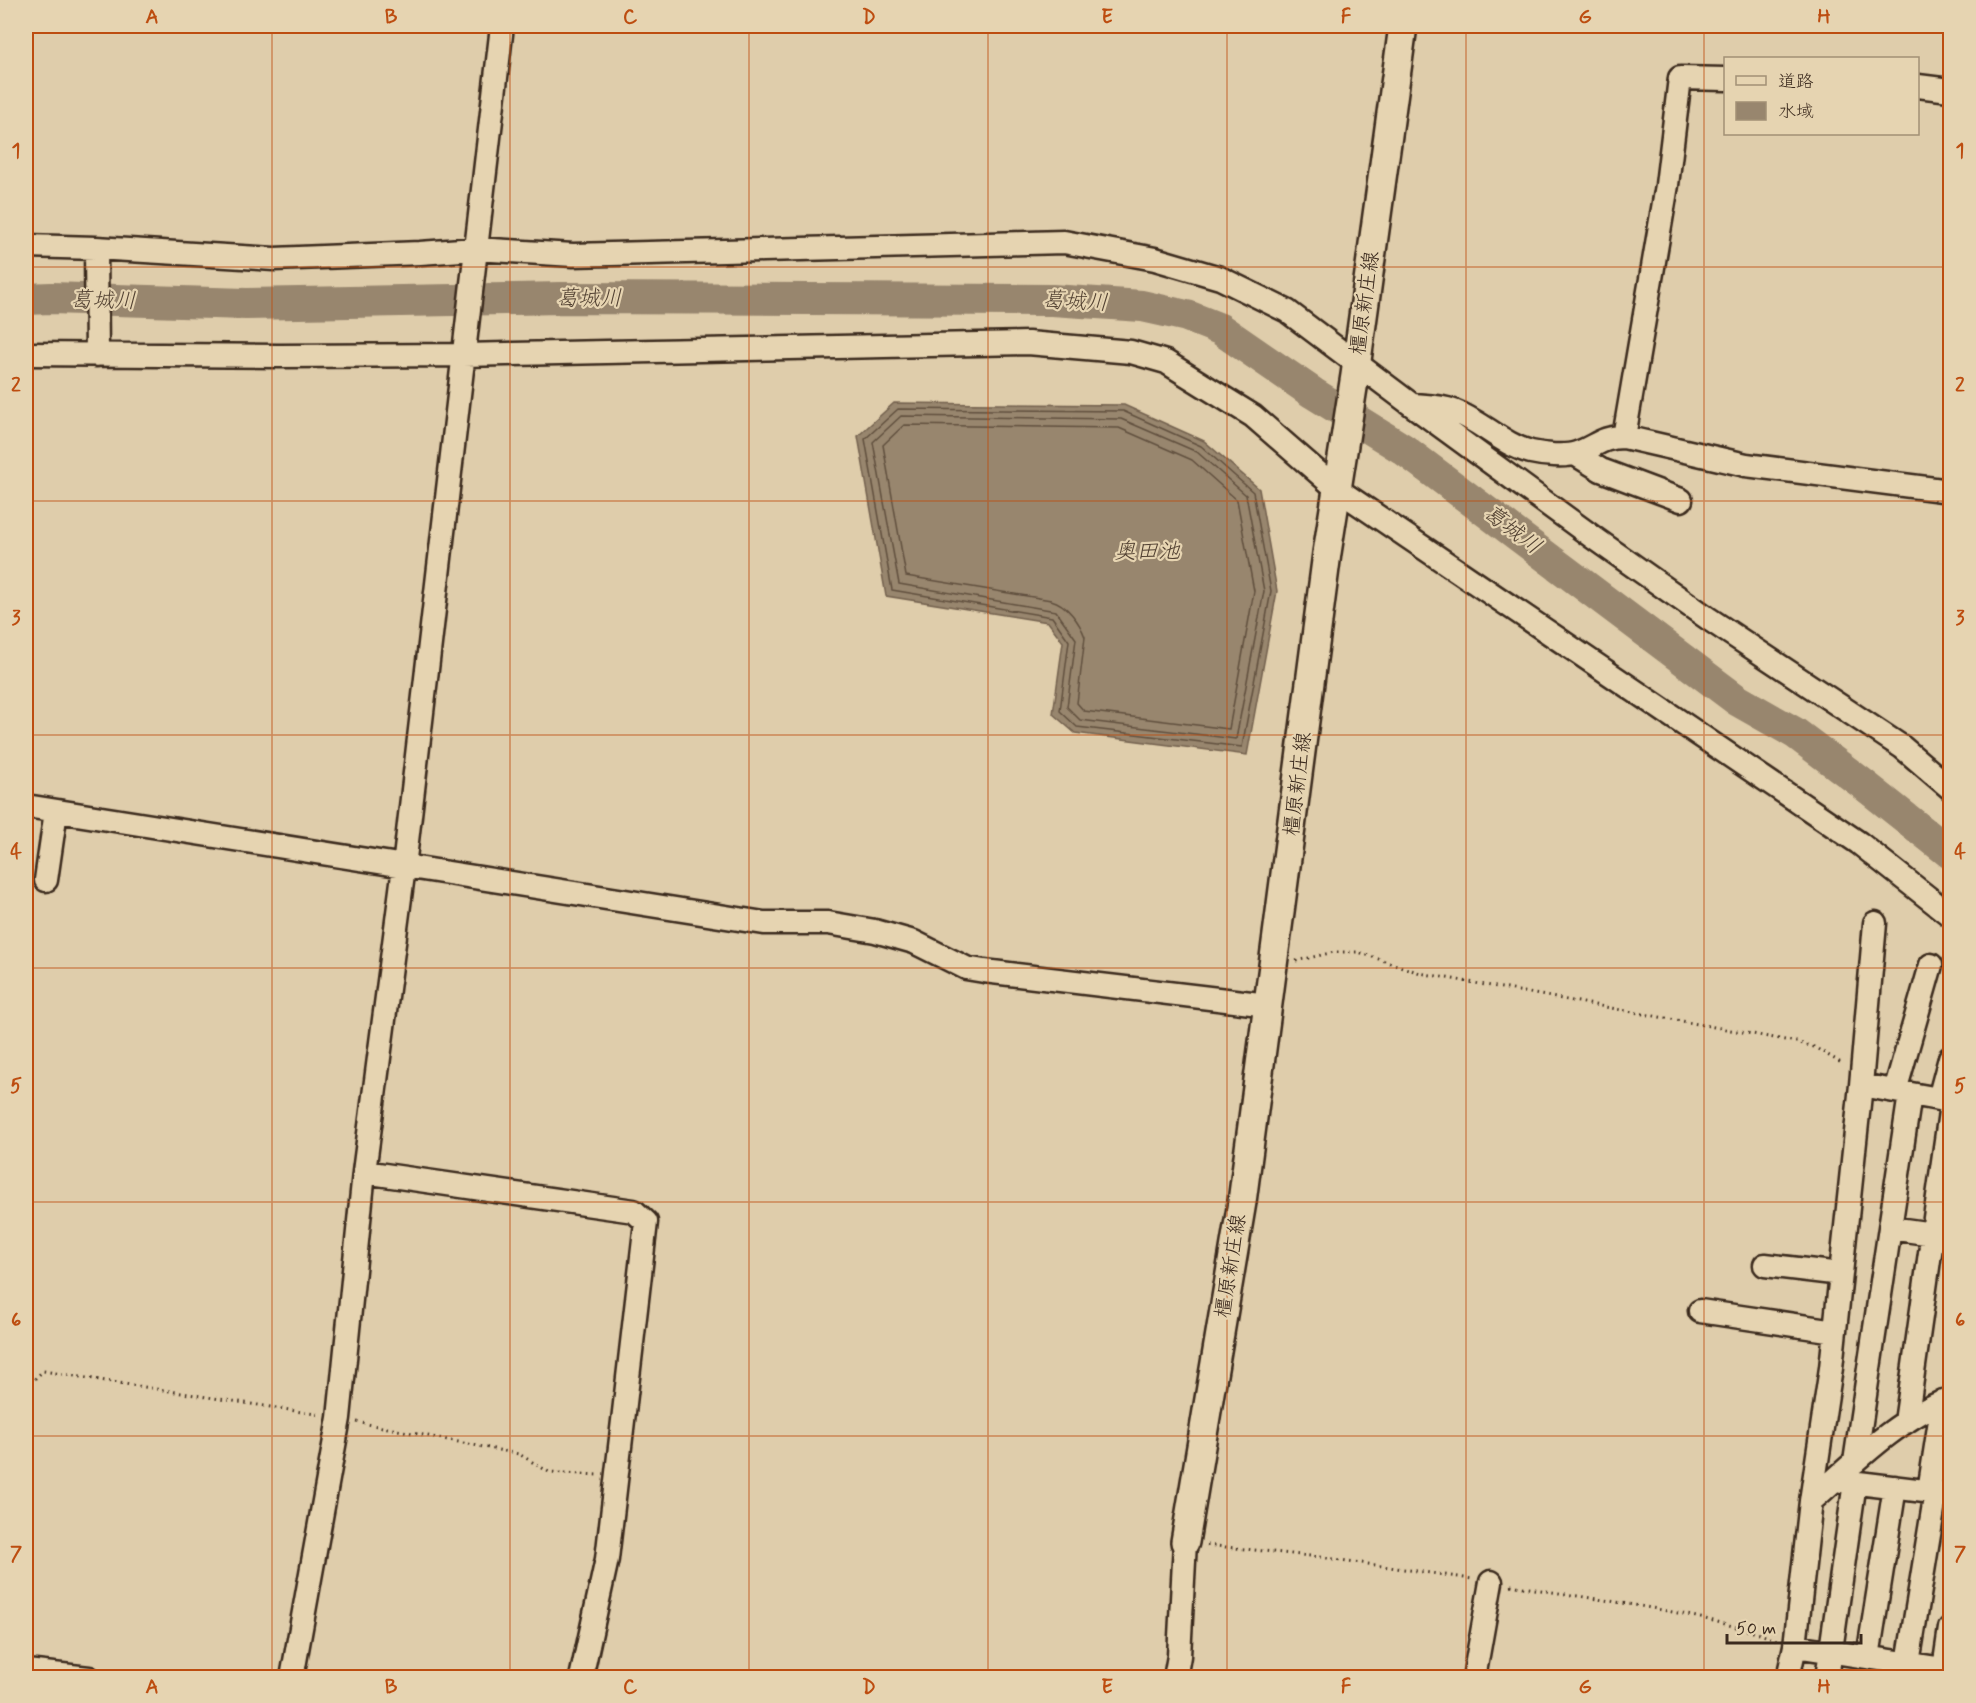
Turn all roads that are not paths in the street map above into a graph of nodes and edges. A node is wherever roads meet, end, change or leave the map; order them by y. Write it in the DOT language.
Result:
graph roads {
  1 [pos="502,26"];
  2 [pos="1403,26"];
  3 [pos="1724,79"];
  4 [pos="1919,86"];
  5 [pos="1950,90"];
  6 [pos="26,246"];
  7 [pos="96,256"];
  8 [pos="474,256"];
  9 [pos="96,348"];
  10 [pos="464,350"];
  11 [pos="26,354"];
  12 [pos="1355,369"];
  13 [pos="1412,405"];
  14 [pos="1624,437"];
  15 [pos="1575,454"];
  16 [pos="1340,476"];
  17 [pos="1950,491"];
  18 [pos="1681,500"];
  19 [pos="1950,788"];
  20 [pos="26,806"];
  21 [pos="56,811"];
  22 [pos="404,867"];
  23 [pos="46,880"];
  24 [pos="1950,915"];
  25 [pos="1875,923"];
  26 [pos="1931,964"];
  27 [pos="1268,1005"];
  28 [pos="1950,1058"];
  29 [pos="1862,1081"];
  30 [pos="1903,1092"];
  31 [pos="1947,1104"];
  32 [pos="364,1172"];
  33 [pos="1890,1228"];
  34 [pos="1933,1234"];
  35 [pos="1765,1265"];
  36 [pos="1841,1274"];
  37 [pos="1700,1311"];
  38 [pos="1835,1331"];
  39 [pos="1948,1398"];
  40 [pos="1906,1422"];
  41 [pos="1848,1475"];
  42 [pos="1895,1487"];
  43 [pos="1939,1493"];
  44 [pos="1811,1501"];
  45 [pos="1185,1542"];
  46 [pos="1491,1582"];
  47 [pos="1950,1628"];
  48 [pos="1794,1646"];
  49 [pos="1832,1652"];
  50 [pos="1871,1664"];
  51 [pos="1912,1668"];
  52 [pos="1947,1669"];
  53 [pos="26,1671"];
  54 [pos="89,1677"];
  55 [pos="292,1677"];
  56 [pos="581,1677"];
  57 [pos="1175,1677"];
  58 [pos="1474,1677"];
  59 [pos="1788,1677"];
  60 [pos="1827,1677"];
  1 -- 8 [label="street"];
  2 -- 12 [label="main road, 橿原新庄線"];
  3 -- 14 [label="street"];
  4 -- 5 [label="street"];
  6 -- 7 [label="street"];
  7 -- 8 [label="street"];
  7 -- 9 [label="street"];
  8 -- 10 [label="street"];
  8 -- 12 [label="street"];
  9 -- 10 [label="street"];
  9 -- 11 [label="street"];
  10 -- 16 [label="street"];
  10 -- 22 [label="street"];
  12 -- 13 [label="street"];
  12 -- 16 [label="main road, 橿原新庄線"];
  13 -- 15 [label="street"];
  13 -- 19 [label="street"];
  14 -- 15 [label="street"];
  14 -- 17 [label="street"];
  15 -- 18 [label="street"];
  16 -- 24 [label="street"];
  16 -- 27 [label="main road, 橿原新庄線"];
  20 -- 21 [label="street"];
  21 -- 22 [label="street"];
  21 -- 23 [label="street"];
  22 -- 27 [label="street"];
  22 -- 32 [label="street"];
  25 -- 29 [label="street"];
  26 -- 30 [label="street"];
  27 -- 45 [label="main road, 橿原新庄線"];
  28 -- 31 [label="street"];
  29 -- 30 [label="street"];
  29 -- 36 [label="street"];
  30 -- 31 [label="street"];
  30 -- 33 [label="street"];
  31 -- 34 [label="street"];
  32 -- 55 [label="street"];
  32 -- 56 [label="street"];
  33 -- 34 [label="street"];
  33 -- 41 [label="street"];
  34 -- 40 [label="street"];
  35 -- 36 [label="street"];
  36 -- 38 [label="street"];
  37 -- 38 [label="street"];
  38 -- 44 [label="street"];
  39 -- 40 [label="street"];
  39 -- 43 [label="street"];
  40 -- 41 [label="street"];
  41 -- 42 [label="street"];
  41 -- 44 [label="street"];
  41 -- 49 [label="street"];
  42 -- 43 [label="street"];
  42 -- 50 [label="street"];
  43 -- 51 [label="street"];
  44 -- 48 [label="street"];
  45 -- 57 [label="street"];
  46 -- 58 [label="street"];
  47 -- 52 [label="street"];
  48 -- 49 [label="street"];
  48 -- 59 [label="street"];
  49 -- 50 [label="street"];
  49 -- 60 [label="street"];
  50 -- 51 [label="street"];
  51 -- 52 [label="street"];
  53 -- 54 [label="street"];
}
